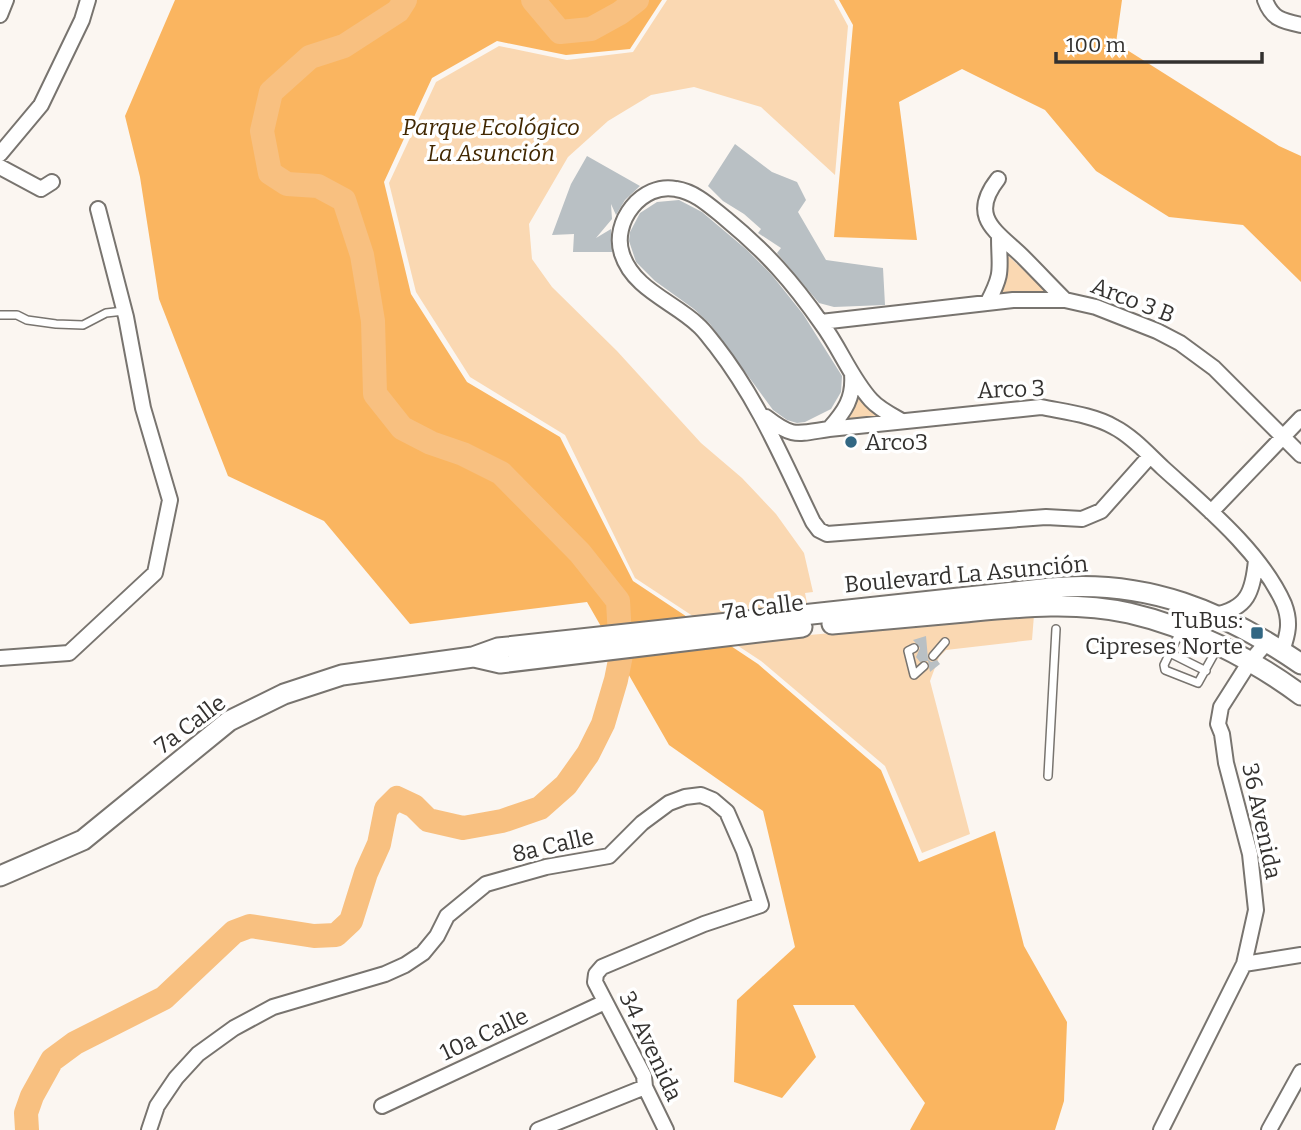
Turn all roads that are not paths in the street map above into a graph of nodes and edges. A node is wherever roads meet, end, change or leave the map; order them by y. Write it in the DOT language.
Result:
graph roads {
  1 [pos="6,0"];
  2 [pos="88,0"];
  3 [pos="1265,0"];
  4 [pos="0,15"];
  5 [pos="1301,25"];
  6 [pos="0,154"];
  7 [pos="0,167"];
  8 [pos="998,179"];
  9 [pos="52,182"];
  10 [pos="98,209"];
  11 [pos="999,237"];
  12 [pos="1065,300"];
  13 [pos="988,302"];
  14 [pos="125,311"];
  15 [pos="0,315"];
  16 [pos="821,322"];
  17 [pos="851,369"];
  18 [pos="762,414"];
  19 [pos="1301,418"];
  20 [pos="902,421"];
  21 [pos="829,429"];
  22 [pos="802,434"];
  23 [pos="1283,438"];
  24 [pos="1301,455"];
  25 [pos="1150,456"];
  26 [pos="786,465"];
  27 [pos="1212,512"];
  28 [pos="1256,559"];
  29 [pos="1161,594"];
  30 [pos="1193,605"];
  31 [pos="976,611"];
  32 [pos="1126,613"];
  33 [pos="1214,615"];
  34 [pos="829,617"];
  35 [pos="1056,629"];
  36 [pos="1181,629"];
  37 [pos="945,642"];
  38 [pos="1218,646"];
  39 [pos="1274,646"];
  40 [pos="914,648"];
  41 [pos="1170,653"];
  42 [pos="933,656"];
  43 [pos="0,658"];
  44 [pos="1249,663"];
  45 [pos="1301,664"];
  46 [pos="924,666"];
  47 [pos="1206,671"];
  48 [pos="1301,695"];
  49 [pos="1048,776"];
  50 [pos="0,876"];
  51 [pos="1301,955"];
  52 [pos="1244,964"];
  53 [pos="595,982"];
  54 [pos="606,1002"];
  55 [pos="1301,1072"];
  56 [pos="645,1087"];
  57 [pos="382,1106"];
  58 [pos="562,1125"];
  59 [pos="149,1130"];
  60 [pos="538,1130"];
  61 [pos="666,1130"];
  62 [pos="1161,1130"];
  63 [pos="1269,1130"];
  1 -- 4 [label="street"];
  2 -- 6 [label="street"];
  3 -- 5 [label="street"];
  7 -- 9 [label="street"];
  8 -- 11 [label="street"];
  10 -- 14 [label="street"];
  11 -- 12 [label="street"];
  11 -- 13 [label="street"];
  12 -- 13 [label="street, Arco 3 B"];
  12 -- 23 [label="street, Arco 3 B"];
  13 -- 16 [label="street, Arco 3 B"];
  14 -- 15 [label="lane"];
  14 -- 43 [label="street"];
  16 -- 17 [label="street"];
  16 -- 18 [label="street"];
  17 -- 20 [label="street"];
  17 -- 21 [label="street"];
  18 -- 22 [label="street"];
  18 -- 26 [label="street"];
  19 -- 23 [label="street"];
  20 -- 21 [label="street, Arco 3"];
  20 -- 25 [label="street, Arco 3"];
  21 -- 22 [label="street, Arco 3"];
  22 -- 26 [label="street"];
  23 -- 24 [label="street, Arco 3 B"];
  23 -- 27 [label="street"];
  25 -- 26 [label="street"];
  25 -- 27 [label="street, Arco 3"];
  27 -- 28 [label="street, Arco 3"];
  28 -- 33 [label="street"];
  28 -- 39 [label="street, Arco 3"];
  29 -- 30 [label="main road, Boulevard La Asunción"];
  29 -- 32 [label="main road"];
  29 -- 34 [label="main road, Boulevard La Asunción"];
  30 -- 33 [label="main road, Boulevard La Asunción"];
  30 -- 36 [label="lane"];
  31 -- 32 [label="main road, Boulevard La Asunción"];
  31 -- 34 [label="main road, 7a Calle"];
  32 -- 36 [label="main road, Boulevard La Asunción"];
  33 -- 39 [label="main road, Boulevard La Asunción"];
  34 -- 50 [label="main road, 7a Calle"];
  35 -- 49 [label="lane"];
  36 -- 38 [label="main road, Boulevard La Asunción"];
  36 -- 41 [label="lane"];
  37 -- 42 [label="lane"];
  38 -- 44 [label="main road, Boulevard La Asunción"];
  38 -- 47 [label="lane"];
  39 -- 44 [label="street"];
  39 -- 45 [label="main road, Boulevard La Asunción"];
  40 -- 46 [label="lane"];
  41 -- 47 [label="lane"];
  41 -- 47 [label="lane"];
  44 -- 48 [label="main road, Boulevard La Asunción"];
  44 -- 52 [label="street, 36 Avenida"];
  51 -- 52 [label="street"];
  52 -- 62 [label="street, 36 Avenida"];
  53 -- 54 [label="street, 34 Avenida"];
  53 -- 59 [label="street, 8a Calle"];
  54 -- 56 [label="street, 34 Avenida"];
  54 -- 57 [label="street, 10a Calle"];
  55 -- 63 [label="street"];
  56 -- 58 [label="street"];
  56 -- 61 [label="street, 34 Avenida"];
  58 -- 60 [label="street"];
}
